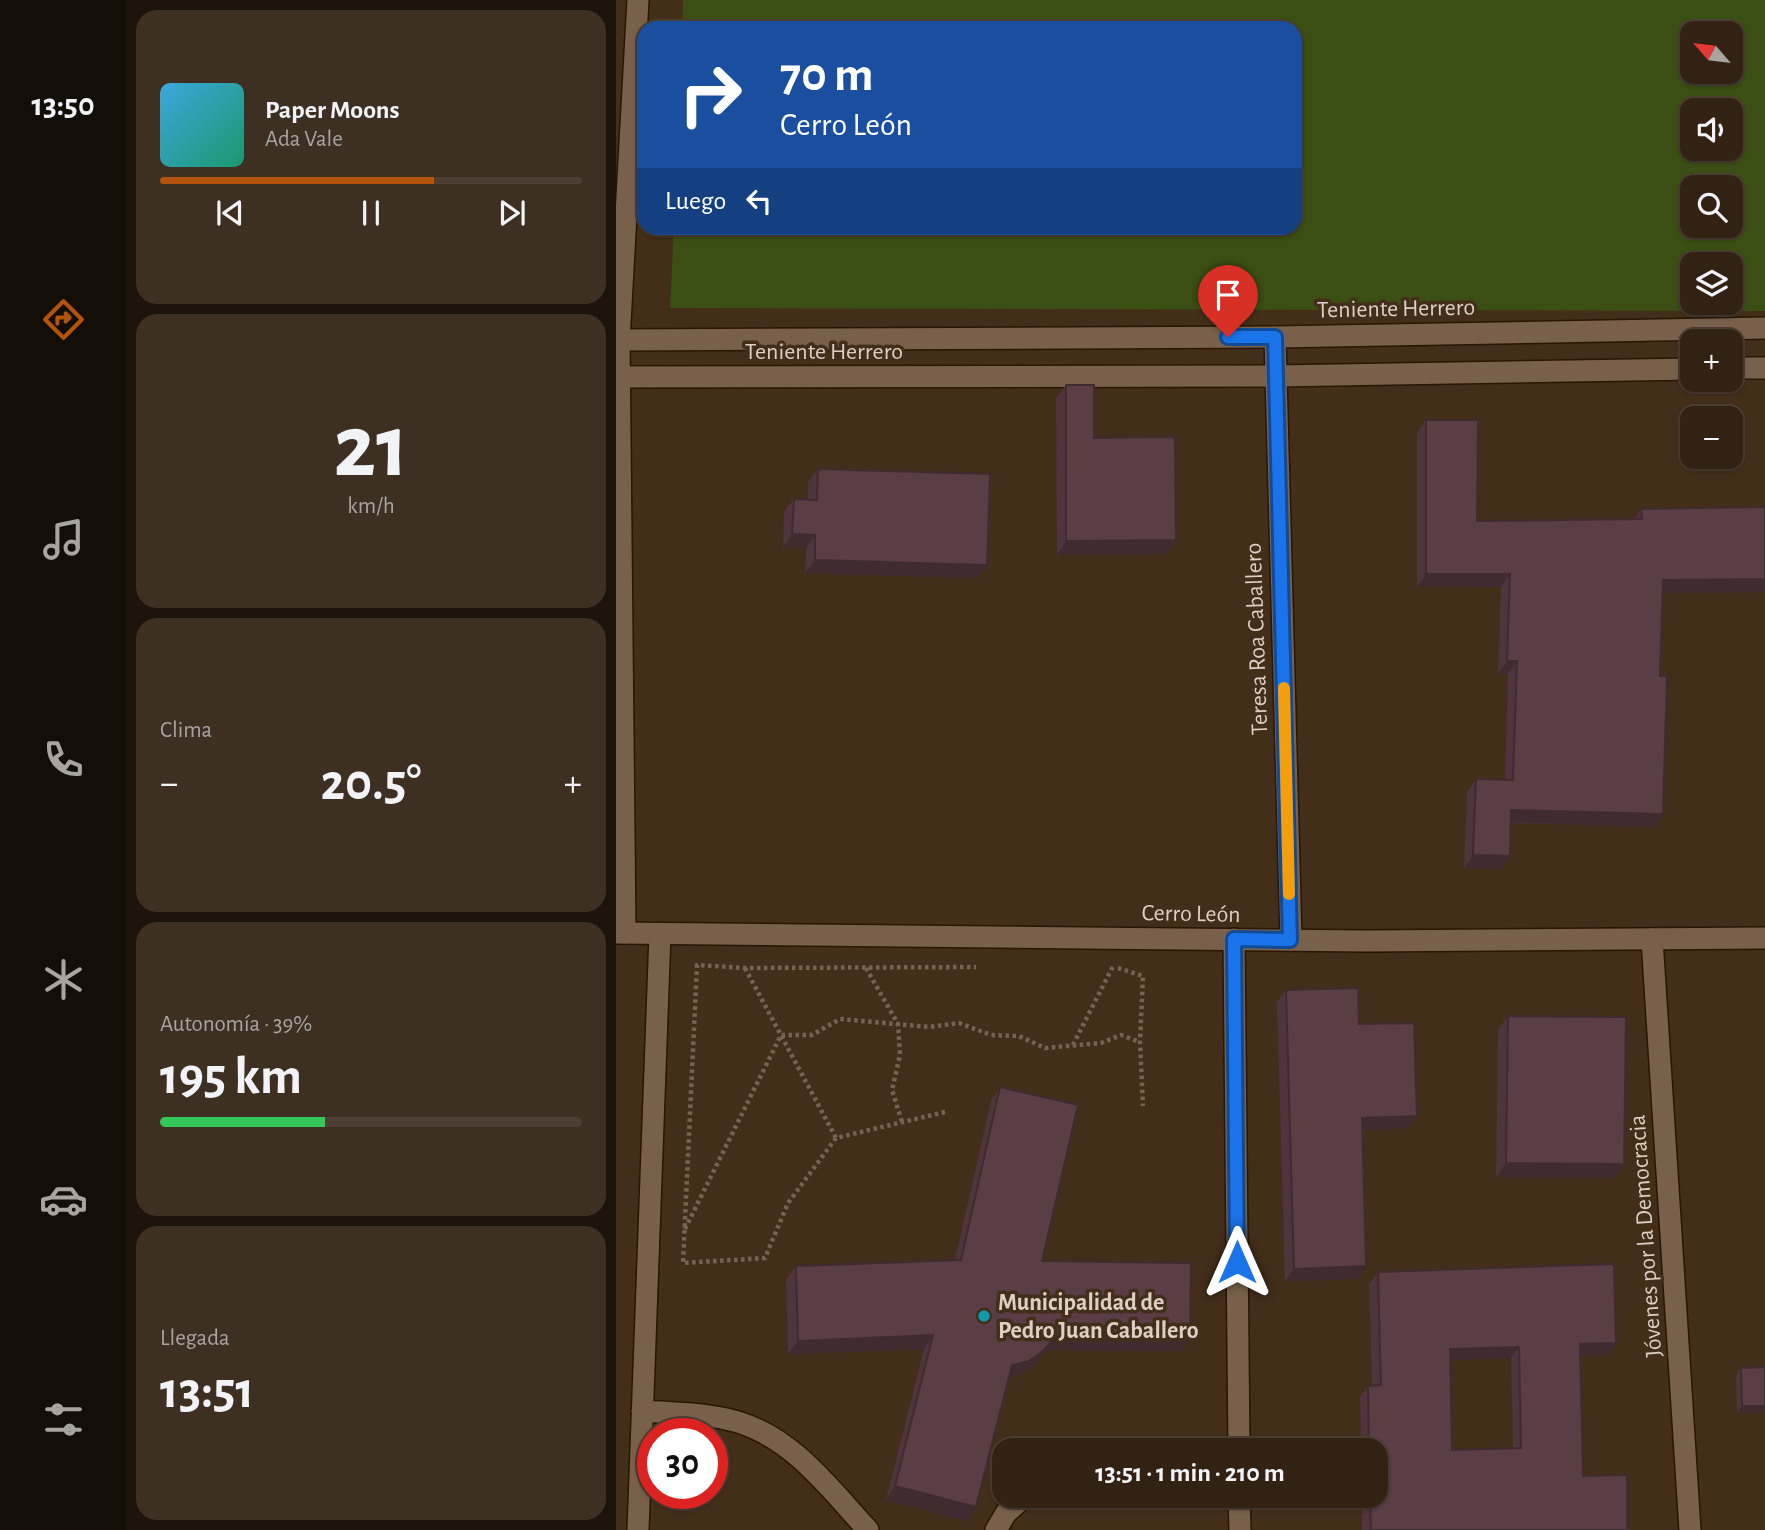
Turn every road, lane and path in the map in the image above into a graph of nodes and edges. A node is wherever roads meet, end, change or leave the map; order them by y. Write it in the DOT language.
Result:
graph roads {
  1 [pos="638,0"];
  2 [pos="1765,328"];
  3 [pos="1743,332"];
  4 [pos="1680,335"];
  5 [pos="1072,337"];
  6 [pos="1275,337"];
  7 [pos="618,340"];
  8 [pos="1743,368"];
  9 [pos="1765,368"];
  10 [pos="1680,369"];
  11 [pos="1074,376"];
  12 [pos="1276,376"];
  13 [pos="618,377"];
  14 [pos="620,933"];
  15 [pos="660,934"];
  16 [pos="1765,938"];
  17 [pos="1234,939"];
  18 [pos="1652,939"];
  19 [pos="1290,940"];
  20 [pos="1100,966"];
  21 [pos="1113,966"];
  22 [pos="976,967"];
  23 [pos="745,968"];
  24 [pos="866,968"];
  25 [pos="898,1024"];
  26 [pos="781,1035"];
  27 [pos="1140,1042"];
  28 [pos="1073,1045"];
  29 [pos="1143,1106"];
  30 [pos="945,1112"];
  31 [pos="902,1122"];
  32 [pos="836,1138"];
  33 [pos="684,1231"];
  34 [pos="642,1411"];
  35 [pos="1239,1438"];
  36 [pos="1012,1508"];
  37 [pos="1239,1508"];
  38 [pos="638,1530"];
  39 [pos="868,1530"];
  40 [pos="996,1530"];
  41 [pos="1240,1530"];
  42 [pos="1690,1530"];
  1 -- 7 [label="street"];
  2 -- 3 [label="street, Teniente Herrero"];
  4 -- 6 [label="street, Teniente Herrero"];
  5 -- 6 [label="street, Teniente Herrero"];
  5 -- 7 [label="street, Teniente Herrero"];
  5 -- 11 [label="street"];
  6 -- 12 [label="street, Teresa Roa Caballero"];
  7 -- 13 [label="street"];
  8 -- 9 [label="street"];
  10 -- 12 [label="street, Teniente Herrero"];
  11 -- 12 [label="street, Teniente Herrero"];
  11 -- 13 [label="street, Teniente Herrero"];
  12 -- 19 [label="street, Teresa Roa Caballero"];
  13 -- 14 [label="street"];
  14 -- 15 [label="street, Cerro León"];
  15 -- 17 [label="street, Cerro León"];
  15 -- 34 [label="street"];
  16 -- 18 [label="street, Cerro León"];
  17 -- 19 [label="street, Cerro León"];
  17 -- 35 [label="street"];
  18 -- 19 [label="street, Cerro León"];
  18 -- 42 [label="street, Jóvenes por la Democracia"];
  20 -- 21 [label="path"];
  21 -- 27 [label="path"];
  21 -- 28 [label="path"];
  22 -- 24 [label="path"];
  23 -- 24 [label="path"];
  23 -- 26 [label="path"];
  23 -- 33 [label="path"];
  24 -- 25 [label="path"];
  25 -- 26 [label="path"];
  25 -- 28 [label="path"];
  25 -- 31 [label="path"];
  26 -- 32 [label="path"];
  26 -- 33 [label="path"];
  27 -- 28 [label="path"];
  27 -- 29 [label="path"];
  30 -- 31 [label="path"];
  31 -- 32 [label="path"];
  32 -- 33 [label="path"];
  34 -- 38 [label="street"];
  34 -- 39 [label="street"];
  36 -- 40 [label="street"];
  37 -- 41 [label="street"];
}
